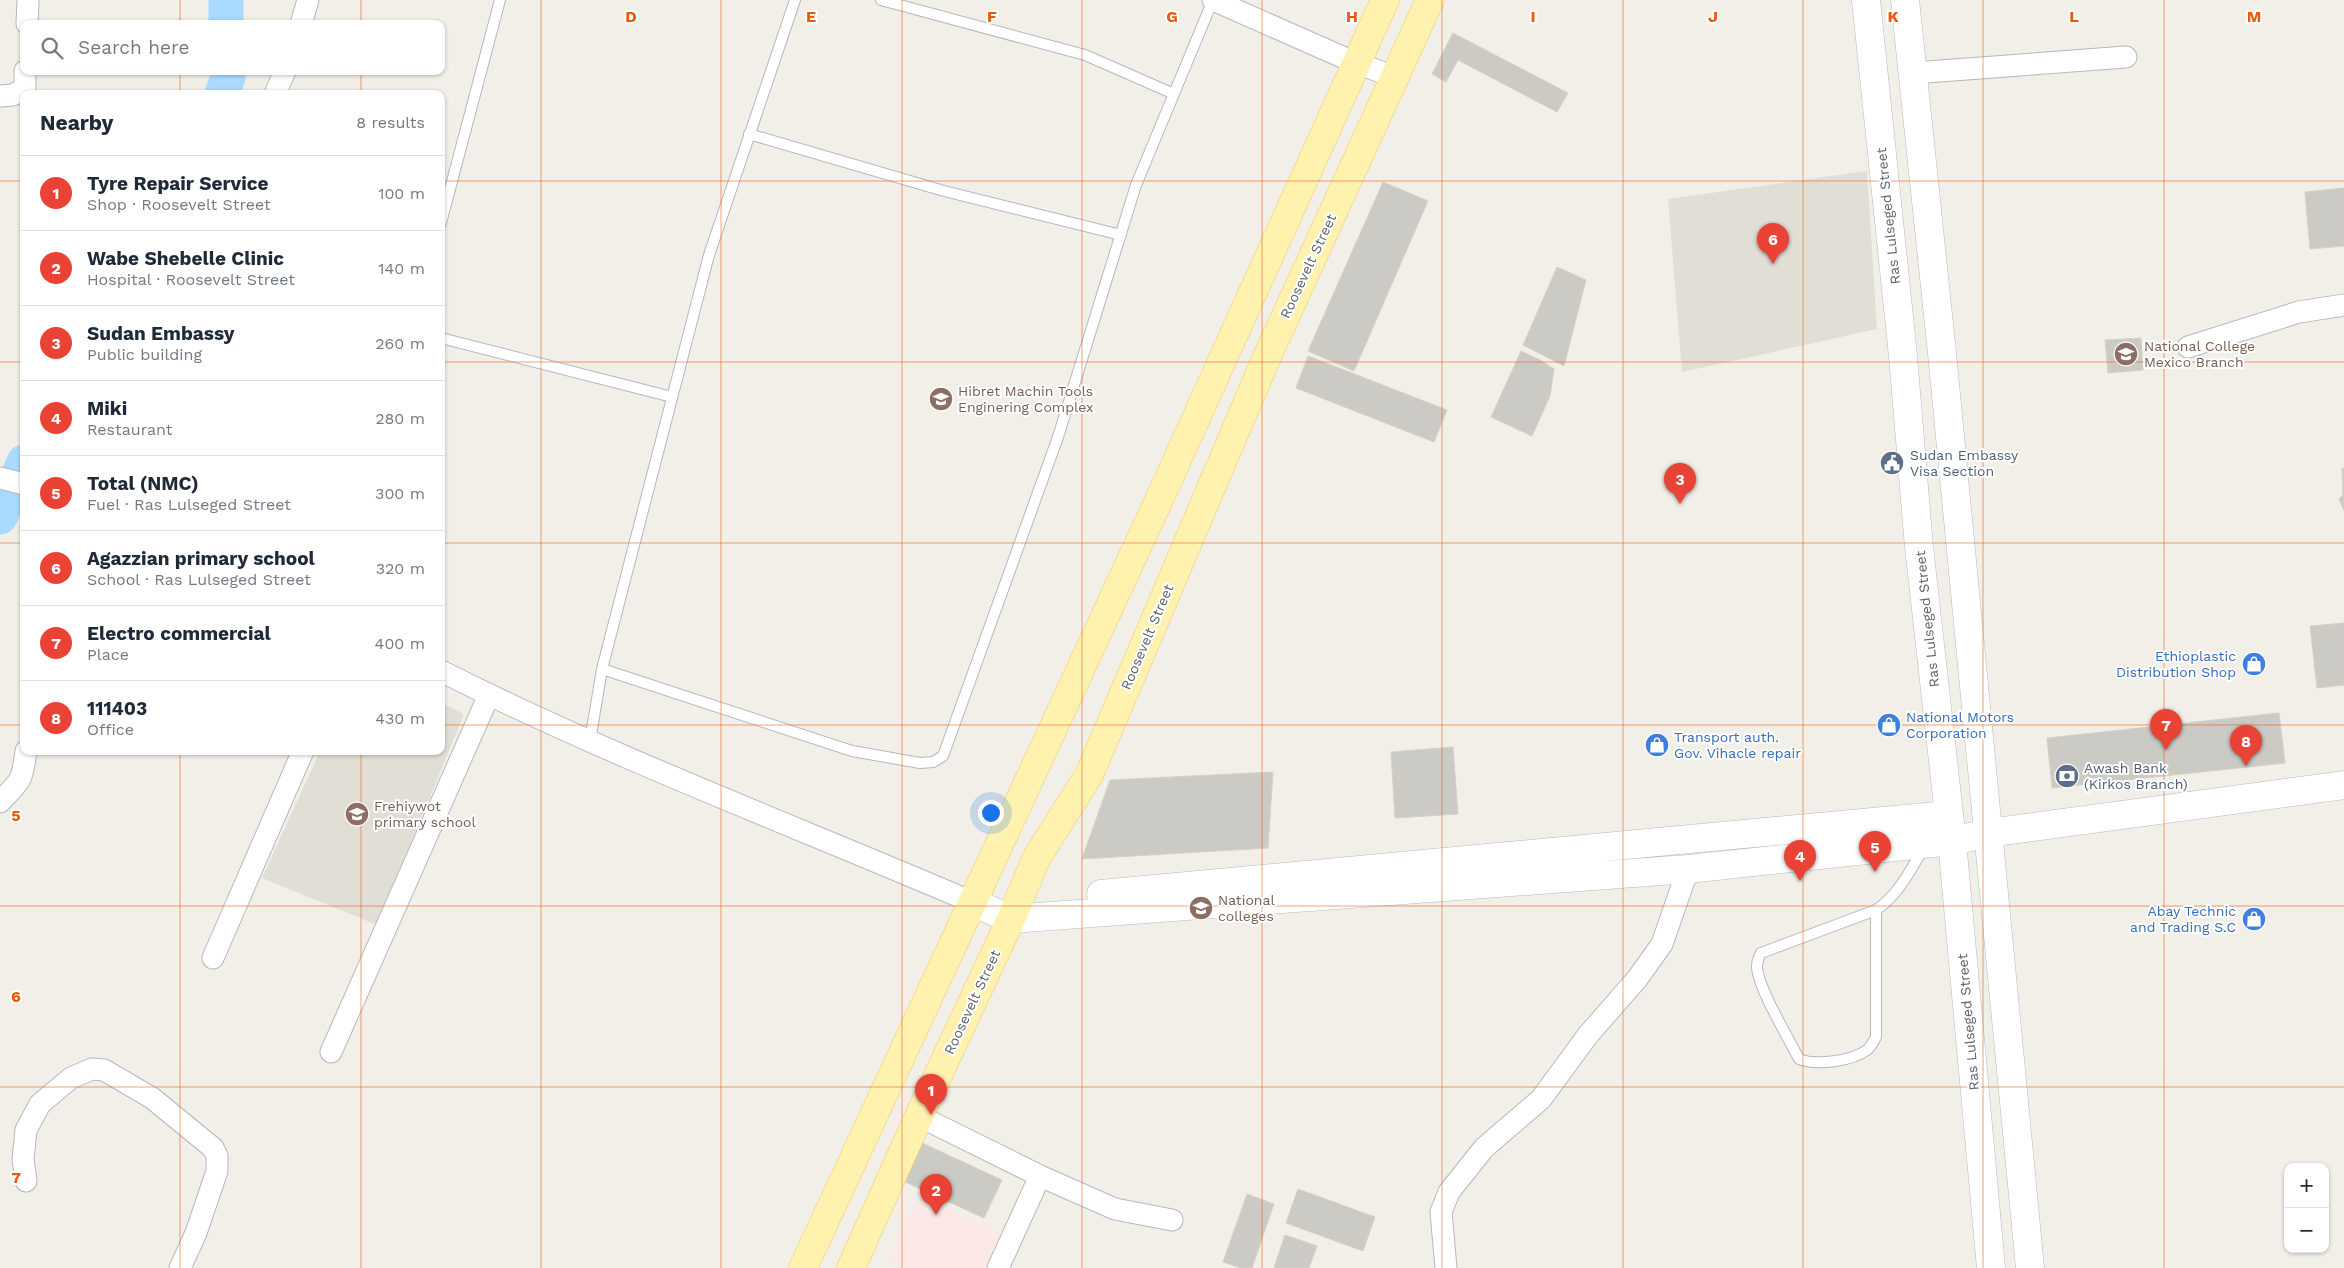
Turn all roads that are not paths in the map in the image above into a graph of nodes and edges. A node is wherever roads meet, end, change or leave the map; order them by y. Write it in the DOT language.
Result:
graph roads {
  1 [pos="28,0"];
  2 [pos="308,0"];
  3 [pos="500,0"];
  4 [pos="795,0"];
  5 [pos="881,0"];
  6 [pos="1213,0"];
  7 [pos="1385,0"];
  8 [pos="1430,0"];
  9 [pos="1866,0"];
  10 [pos="1905,0"];
  11 [pos="27,20"];
  12 [pos="302,20"];
  13 [pos="2126,57"];
  14 [pos="1356,63"];
  15 [pos="25,75"];
  16 [pos="283,75"];
  17 [pos="1395,77"];
  18 [pos="1914,81"];
  19 [pos="21,90"];
  20 [pos="278,90"];
  21 [pos="20,91"];
  22 [pos="1875,93"];
  23 [pos="1174,94"];
  24 [pos="0,96"];
  25 [pos="749,134"];
  26 [pos="445,208"];
  27 [pos="1121,234"];
  28 [pos="2344,305"];
  29 [pos="445,339"];
  30 [pos="2188,347"];
  31 [pos="672,397"];
  32 [pos="0,478"];
  33 [pos="20,483"];
  34 [pos="602,669"];
  35 [pos="445,673"];
  36 [pos="489,695"];
  37 [pos="590,741"];
  38 [pos="25,755"];
  39 [pos="301,755"];
  40 [pos="2344,785"];
  41 [pos="0,802"];
  42 [pos="1942,833"];
  43 [pos="1988,833"];
  44 [pos="1688,869"];
  45 [pos="975,894"];
  46 [pos="1876,910"];
  47 [pos="1015,911"];
  48 [pos="212,958"];
  49 [pos="331,1052"];
  50 [pos="918,1116"];
  51 [pos="2018,1142"];
  52 [pos="1979,1144"];
  53 [pos="1040,1176"];
  54 [pos="26,1181"];
  55 [pos="1172,1220"];
  56 [pos="808,1258"];
  57 [pos="851,1267"];
  58 [pos="180,1268"];
  59 [pos="998,1268"];
  60 [pos="1446,1268"];
  61 [pos="1991,1268"];
  62 [pos="2030,1268"];
  1 -- 11 [label="street"];
  2 -- 12 [label="street"];
  3 -- 26 [label="lane"];
  4 -- 25 [label="lane"];
  5 -- 23 [label="lane"];
  6 -- 14 [label="street"];
  6 -- 23 [label="lane"];
  7 -- 14 [label="main road"];
  8 -- 17 [label="main road, Roosevelt Street"];
  9 -- 22 [label="street, Ras Lulseged Street"];
  10 -- 18 [label="street"];
  13 -- 18 [label="street"];
  14 -- 17 [label="street"];
  14 -- 45 [label="main road"];
  15 -- 19 [label="street"];
  16 -- 20 [label="street"];
  17 -- 47 [label="main road, Roosevelt Street"];
  18 -- 22 [label="street"];
  18 -- 43 [label="street"];
  21 -- 24 [label="street"];
  22 -- 42 [label="street, Ras Lulseged Street"];
  23 -- 27 [label="lane"];
  25 -- 27 [label="lane"];
  25 -- 31 [label="lane"];
  27 -- 34 [label="lane"];
  28 -- 30 [label="street"];
  29 -- 31 [label="lane"];
  31 -- 34 [label="lane"];
  32 -- 33 [label="street"];
  34 -- 37 [label="lane"];
  35 -- 36 [label="street"];
  36 -- 37 [label="street"];
  36 -- 49 [label="street"];
  37 -- 45 [label="street"];
  38 -- 41 [label="street"];
  39 -- 48 [label="street"];
  40 -- 43 [label="street"];
  42 -- 43 [label="street"];
  42 -- 44 [label="street"];
  42 -- 46 [label="lane"];
  42 -- 47 [label="street"];
  42 -- 52 [label="street, Ras Lulseged Street"];
  43 -- 51 [label="street"];
  44 -- 47 [label="street"];
  44 -- 60 [label="street"];
  45 -- 47 [label="street"];
  45 -- 56 [label="main road"];
  46 -- 46 [label="lane"];
  47 -- 50 [label="main road, Roosevelt Street"];
  50 -- 53 [label="street"];
  50 -- 57 [label="main road, Roosevelt Street"];
  51 -- 52 [label="street"];
  51 -- 62 [label="street"];
  52 -- 61 [label="street, Ras Lulseged Street"];
  53 -- 55 [label="street"];
  53 -- 59 [label="street"];
  54 -- 58 [label="street"];
  56 -- 57 [label="main road"];
}
